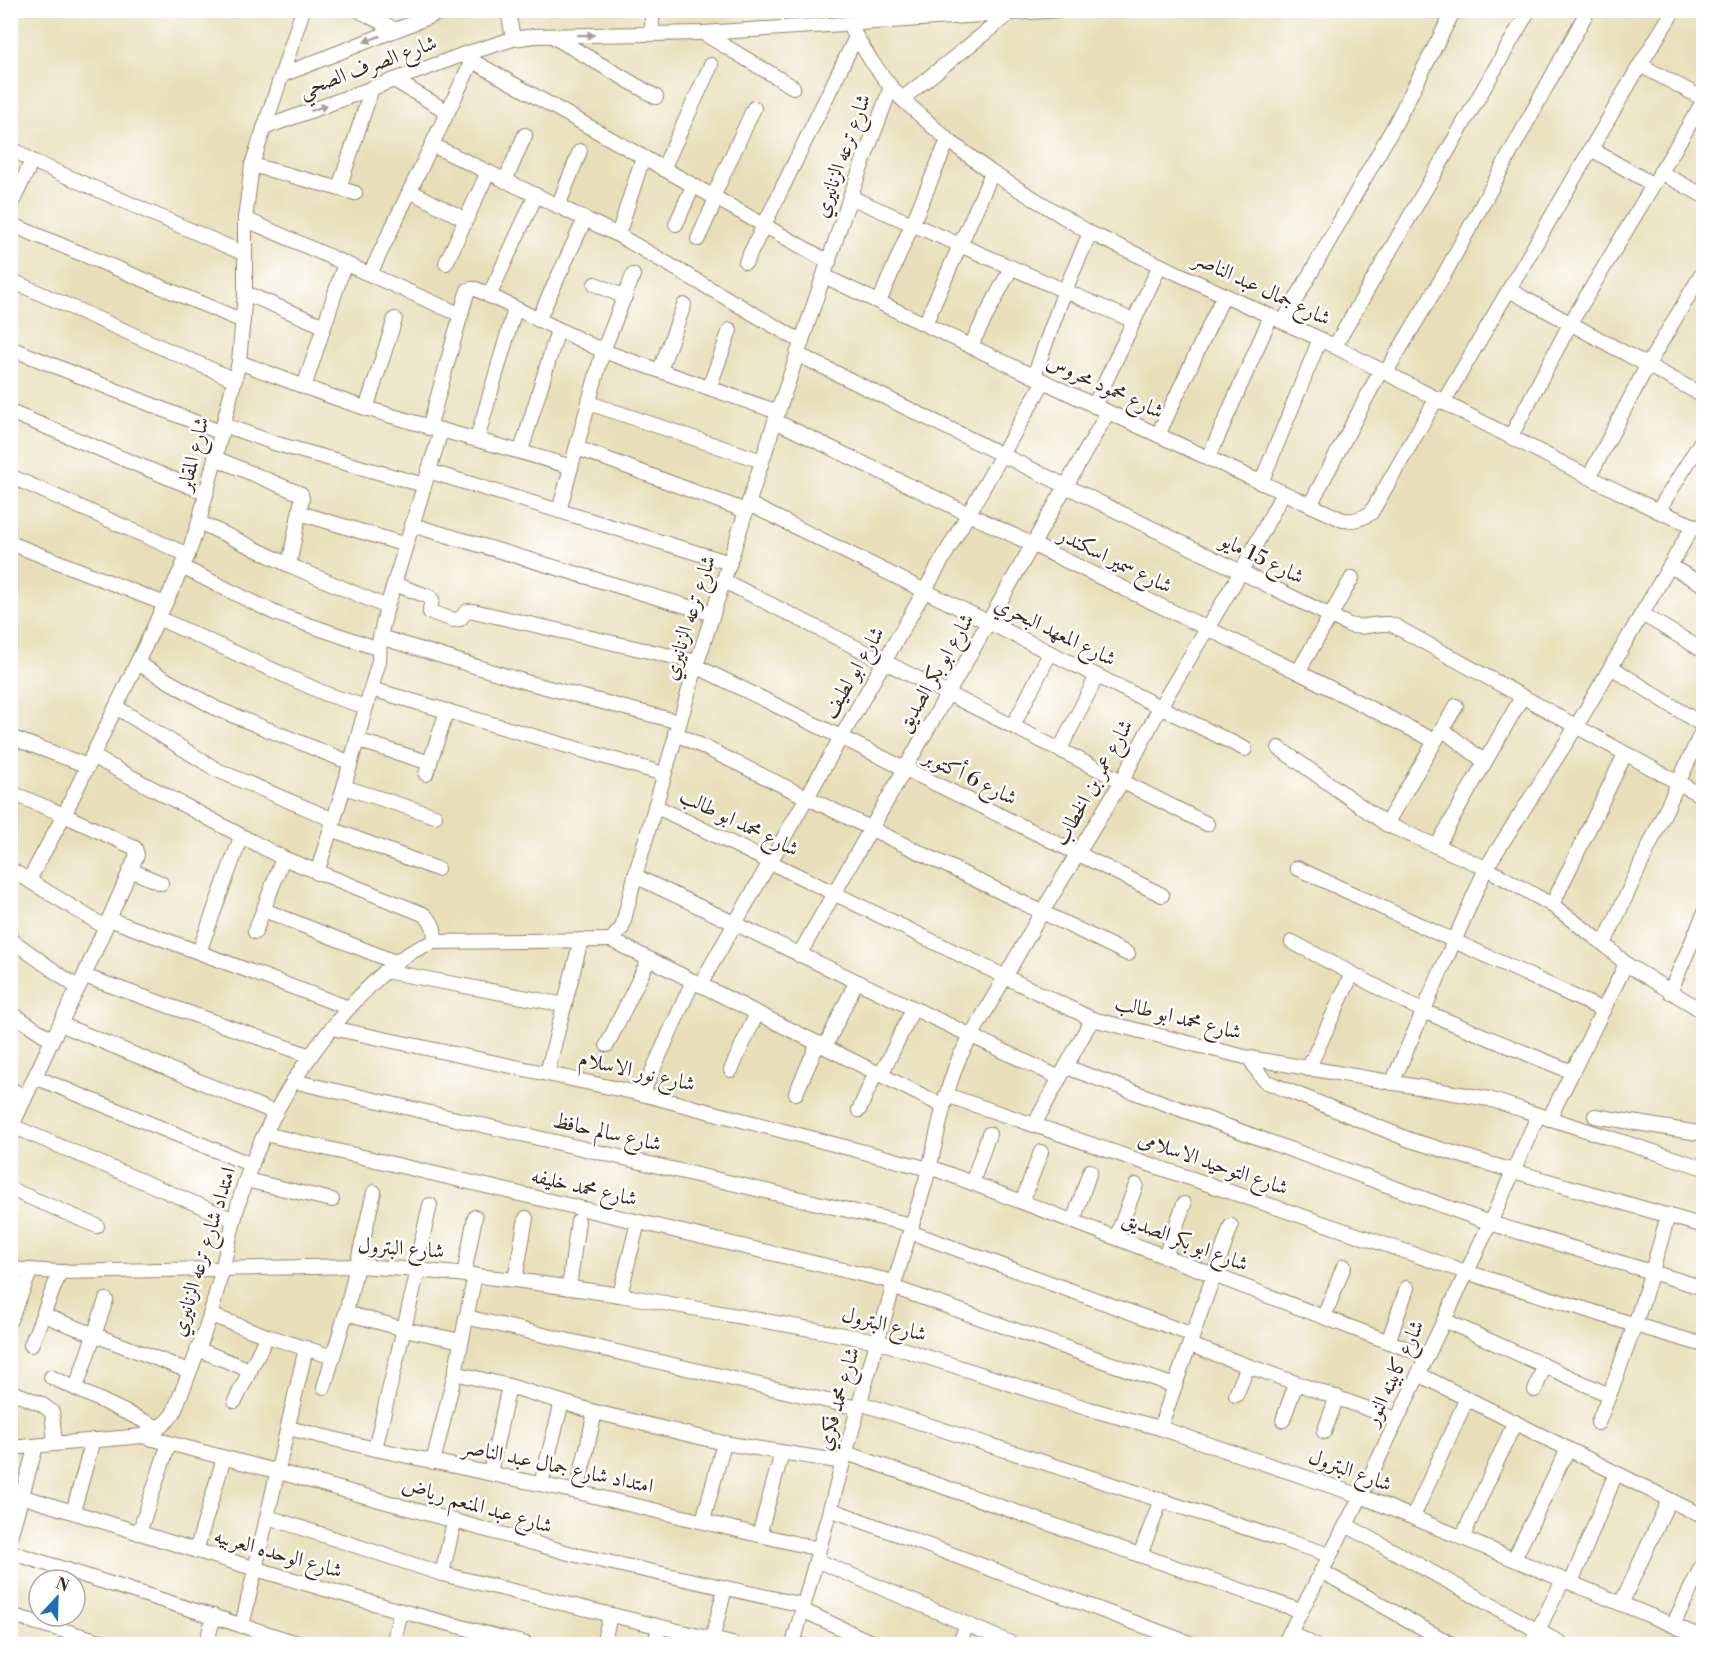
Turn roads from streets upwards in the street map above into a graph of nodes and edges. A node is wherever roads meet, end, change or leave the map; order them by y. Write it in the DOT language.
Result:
graph roads {
  1 [pos="303,10"];
  2 [pos="358,10"];
  3 [pos="446,10"];
  4 [pos="508,10"];
  5 [pos="652,10"];
  6 [pos="1061,10"];
  7 [pos="1454,10"];
  8 [pos="1529,10"];
  9 [pos="1588,10"];
  10 [pos="1674,10"];
  11 [pos="1010,13"];
  12 [pos="858,24"];
  13 [pos="396,30"];
  14 [pos="703,33"];
  15 [pos="652,34"];
  16 [pos="552,36"];
  17 [pos="513,39"];
  18 [pos="467,58"];
  19 [pos="711,65"];
  20 [pos="1640,65"];
  21 [pos="282,75"];
  22 [pos="394,80"];
  23 [pos="793,87"];
  24 [pos="891,87"];
  25 [pos="372,88"];
  26 [pos="656,97"];
  27 [pos="902,99"];
  28 [pos="1704,100"];
  29 [pos="754,108"];
  30 [pos="448,112"];
  31 [pos="264,128"];
  32 [pos="525,135"];
  33 [pos="948,140"];
  34 [pos="432,145"];
  35 [pos="10,147"];
  36 [pos="1591,149"];
  37 [pos="580,150"];
  38 [pos="643,157"];
  39 [pos="32,161"];
  40 [pos="252,165"];
  41 [pos="663,169"];
  42 [pos="488,172"];
  43 [pos="992,173"];
  44 [pos="1656,178"];
  45 [pos="505,181"];
  46 [pos="693,186"];
  47 [pos="339,189"];
  48 [pos="410,191"];
  49 [pos="355,193"];
  50 [pos="536,195"];
  51 [pos="1704,196"];
  52 [pos="850,197"];
  53 [pos="715,198"];
  54 [pos="11,204"];
  55 [pos="558,206"];
  56 [pos="245,219"];
  57 [pos="585,219"];
  58 [pos="466,220"];
  59 [pos="10,224"];
  60 [pos="676,224"];
  61 [pos="912,225"];
  62 [pos="764,226"];
  63 [pos="1090,233"];
  64 [pos="618,235"];
  65 [pos="698,239"];
  66 [pos="960,246"];
  67 [pos="245,254"];
  68 [pos="746,262"];
  69 [pos="345,263"];
  70 [pos="446,263"];
  71 [pos="1160,265"];
  72 [pos="1011,268"];
  73 [pos="826,269"];
  74 [pos="1704,270"];
  75 [pos="370,274"];
  76 [pos="633,275"];
  77 [pos="10,280"];
  78 [pos="595,284"];
  79 [pos="1065,290"];
  80 [pos="1509,290"];
  81 [pos="245,293"];
  82 [pos="1224,295"];
  83 [pos="489,296"];
  84 [pos="625,297"];
  85 [pos="879,302"];
  86 [pos="684,305"];
  87 [pos="515,309"];
  88 [pos="461,315"];
  89 [pos="395,319"];
  90 [pos="1277,319"];
  91 [pos="538,320"];
  92 [pos="243,321"];
  93 [pos="1134,321"];
  94 [pos="926,324"];
  95 [pos="1570,324"];
  96 [pos="324,326"];
  97 [pos="558,330"];
  98 [pos="730,330"];
  99 [pos="1320,339"];
  100 [pos="971,345"];
  101 [pos="1335,346"];
  102 [pos="10,348"];
  103 [pos="800,348"];
  104 [pos="603,351"];
  105 [pos="240,362"];
  106 [pos="1647,366"];
  107 [pos="660,370"];
  108 [pos="1384,371"];
  109 [pos="1039,379"];
  110 [pos="235,380"];
  111 [pos="304,387"];
  112 [pos="709,388"];
  113 [pos="1704,396"];
  114 [pos="1441,400"];
  115 [pos="589,403"];
  116 [pos="1094,406"];
  117 [pos="366,409"];
  118 [pos="10,412"];
  119 [pos="1108,412"];
  120 [pos="776,417"];
  121 [pos="223,429"];
  122 [pos="435,429"];
  123 [pos="1158,435"];
  124 [pos="1511,436"];
  125 [pos="1704,437"];
  126 [pos="477,439"];
  127 [pos="577,448"];
  128 [pos="521,451"];
  129 [pos="1002,455"];
  130 [pos="215,458"];
  131 [pos="1208,459"];
  132 [pos="762,461"];
  133 [pos="571,467"];
  134 [pos="429,471"];
  135 [pos="10,476"];
  136 [pos="1589,477"];
  137 [pos="1261,483"];
  138 [pos="424,485"];
  139 [pos="1066,486"];
  140 [pos="206,493"];
  141 [pos="1283,493"];
  142 [pos="1310,505"];
  143 [pos="747,508"];
  144 [pos="559,511"];
  145 [pos="1658,511"];
  146 [pos="300,513"];
  147 [pos="968,515"];
  148 [pos="198,522"];
  149 [pos="412,525"];
  150 [pos="1698,528"];
  151 [pos="10,543"];
  152 [pos="406,545"];
  153 [pos="1033,545"];
  154 [pos="185,561"];
  155 [pos="730,563"];
  156 [pos="289,565"];
  157 [pos="1670,566"];
  158 [pos="1241,572"];
  159 [pos="1352,578"];
  160 [pos="724,581"];
  161 [pos="394,584"];
  162 [pos="1704,585"];
  163 [pos="925,591"];
  164 [pos="165,604"];
  165 [pos="387,607"];
  166 [pos="1642,614"];
  167 [pos="713,615"];
  168 [pos="1330,616"];
  169 [pos="158,618"];
  170 [pos="989,622"];
  171 [pos="1208,628"];
  172 [pos="380,643"];
  173 [pos="1704,651"];
  174 [pos="1050,653"];
  175 [pos="884,662"];
  176 [pos="137,663"];
  177 [pos="696,664"];
  178 [pos="1611,667"];
  179 [pos="1298,672"];
  180 [pos="1096,676"];
  181 [pos="371,689"];
  182 [pos="948,693"];
  183 [pos="1522,697"];
  184 [pos="1456,706"];
  185 [pos="116,707"];
  186 [pos="366,707"];
  187 [pos="1160,707"];
  188 [pos="447,711"];
  189 [pos="1013,726"];
  190 [pos="1704,726"];
  191 [pos="677,727"];
  192 [pos="1576,727"];
  193 [pos="1439,735"];
  194 [pos="10,737"];
  195 [pos="841,738"];
  196 [pos="357,740"];
  197 [pos="1279,748"];
  198 [pos="1245,749"];
  199 [pos="1060,750"];
  200 [pos="1624,754"];
  201 [pos="90,761"];
  202 [pos="1485,762"];
  203 [pos="351,764"];
  204 [pos="905,769"];
  205 [pos="664,774"];
  206 [pos="1122,781"];
  207 [pos="1678,783"];
  208 [pos="344,787"];
  209 [pos="10,792"];
  210 [pos="807,797"];
  211 [pos="1704,797"];
  212 [pos="655,806"];
  213 [pos="64,815"];
  214 [pos="435,816"];
  215 [pos="1207,824"];
  216 [pos="1386,824"];
  217 [pos="333,825"];
  218 [pos="871,829"];
  219 [pos="241,837"];
  220 [pos="1437,846"];
  221 [pos="1079,854"];
  222 [pos="283,858"];
  223 [pos="770,862"];
  224 [pos="10,868"];
  225 [pos="437,868"];
  226 [pos="1297,868"];
  227 [pos="1486,868"];
  228 [pos="130,870"];
  229 [pos="317,873"];
  230 [pos="635,876"];
  231 [pos="29,880"];
  232 [pos="161,883"];
  233 [pos="834,894"];
  234 [pos="1162,895"];
  235 [pos="1552,905"];
  236 [pos="264,910"];
  237 [pos="1042,912"];
  238 [pos="1704,914"];
  239 [pos="107,923"];
  240 [pos="735,924"];
  241 [pos="255,932"];
  242 [pos="10,939"];
  243 [pos="581,940"];
  244 [pos="611,940"];
  245 [pos="1455,941"];
  246 [pos="434,942"];
  247 [pos="1292,942"];
  248 [pos="1604,944"];
  249 [pos="199,952"];
  250 [pos="1128,954"];
  251 [pos="800,955"];
  252 [pos="650,959"];
  253 [pos="1626,964"];
  254 [pos="390,966"];
  255 [pos="1352,974"];
  256 [pos="1005,977"];
  257 [pos="81,982"];
  258 [pos="856,982"];
  259 [pos="697,983"];
  260 [pos="1670,992"];
  261 [pos="565,1005"];
  262 [pos="349,1008"];
  263 [pos="913,1009"];
  264 [pos="1603,1010"];
  265 [pos="1423,1011"];
  266 [pos="1704,1011"];
  267 [pos="10,1012"];
  268 [pos="757,1013"];
  269 [pos="1092,1019"];
  270 [pos="60,1024"];
  271 [pos="332,1028"];
  272 [pos="971,1037"];
  273 [pos="52,1040"];
  274 [pos="607,1045"];
  275 [pos="822,1045"];
  276 [pos="311,1056"];
  277 [pos="1249,1058"];
  278 [pos="1308,1068"];
  279 [pos="731,1070"];
  280 [pos="1063,1072"];
  281 [pos="1572,1072"];
  282 [pos="547,1073"];
  283 [pos="878,1074"];
  284 [pos="35,1077"];
  285 [pos="293,1082"];
  286 [pos="1392,1083"];
  287 [pos="10,1088"];
  288 [pos="796,1093"];
  289 [pos="642,1094"];
  290 [pos="25,1098"];
  291 [pos="944,1101"];
  292 [pos="859,1110"];
  293 [pos="276,1113"];
  294 [pos="1595,1116"];
  295 [pos="1543,1118"];
  296 [pos="1034,1125"];
  297 [pos="11,1128"];
  298 [pos="1704,1131"];
  299 [pos="265,1134"];
  300 [pos="989,1134"];
  301 [pos="1041,1152"];
  302 [pos="252,1165"];
  303 [pos="930,1168"];
  304 [pos="1704,1168"];
  305 [pos="1090,1171"];
  306 [pos="1513,1172"];
  307 [pos="246,1180"];
  308 [pos="972,1183"];
  309 [pos="1136,1185"];
  310 [pos="10,1189"];
  311 [pos="375,1192"];
  312 [pos="332,1200"];
  313 [pos="1022,1202"];
  314 [pos="1184,1204"];
  315 [pos="429,1206"];
  316 [pos="1668,1215"];
  317 [pos="476,1217"];
  318 [pos="526,1218"];
  319 [pos="234,1220"];
  320 [pos="578,1221"];
  321 [pos="638,1222"];
  322 [pos="1073,1222"];
  323 [pos="1490,1223"];
  324 [pos="97,1226"];
  325 [pos="1231,1226"];
  326 [pos="1704,1226"];
  327 [pos="911,1228"];
  328 [pos="1116,1238"];
  329 [pos="1164,1256"];
  330 [pos="358,1266"];
  331 [pos="1344,1266"];
  332 [pos="223,1268"];
  333 [pos="10,1269"];
  334 [pos="31,1270"];
  335 [pos="417,1270"];
  336 [pos="60,1272"];
  337 [pos="1466,1272"];
  338 [pos="1652,1272"];
  339 [pos="469,1274"];
  340 [pos="1214,1275"];
  341 [pos="515,1280"];
  342 [pos="893,1285"];
  343 [pos="569,1288"];
  344 [pos="1407,1288"];
  345 [pos="1704,1288"];
  346 [pos="620,1295"];
  347 [pos="106,1300"];
  348 [pos="346,1313"];
  349 [pos="43,1315"];
  350 [pos="210,1315"];
  351 [pos="466,1317"];
  352 [pos="1323,1317"];
  353 [pos="10,1320"];
  354 [pos="1443,1320"];
  355 [pos="1635,1325"];
  356 [pos="404,1329"];
  357 [pos="93,1334"];
  358 [pos="267,1336"];
  359 [pos="1191,1340"];
  360 [pos="461,1341"];
  361 [pos="877,1341"];
  362 [pos="1388,1342"];
  363 [pos="32,1345"];
  364 [pos="1704,1345"];
  365 [pos="306,1348"];
  366 [pos="197,1349"];
  367 [pos="1426,1356"];
  368 [pos="333,1357"];
  369 [pos="1248,1365"];
  370 [pos="1545,1366"];
  371 [pos="250,1370"];
  372 [pos="189,1371"];
  373 [pos="455,1373"];
  374 [pos="1418,1374"];
  375 [pos="51,1377"];
  376 [pos="1296,1383"];
  377 [pos="509,1386"];
  378 [pos="1175,1386"];
  379 [pos="324,1387"];
  380 [pos="76,1388"];
  381 [pos="1535,1390"];
  382 [pos="10,1391"];
  383 [pos="1236,1395"];
  384 [pos="1610,1395"];
  385 [pos="1337,1397"];
  386 [pos="1467,1398"];
  387 [pos="235,1401"];
  388 [pos="562,1402"];
  389 [pos="859,1406"];
  390 [pos="595,1412"];
  391 [pos="1396,1419"];
  392 [pos="1283,1420"];
  393 [pos="1515,1422"];
  394 [pos="1598,1423"];
  395 [pos="159,1428"];
  396 [pos="288,1428"];
  397 [pos="1160,1428"];
  398 [pos="1324,1432"];
  399 [pos="142,1436"];
  400 [pos="93,1440"];
  401 [pos="169,1443"];
  402 [pos="724,1443"];
  403 [pos="55,1444"];
  404 [pos="36,1446"];
  405 [pos="10,1448"];
  406 [pos="375,1449"];
  407 [pos="1568,1449"];
  408 [pos="782,1453"];
  409 [pos="845,1457"];
  410 [pos="224,1458"];
  411 [pos="433,1462"];
  412 [pos="279,1472"];
  413 [pos="490,1473"];
  414 [pos="1616,1473"];
  415 [pos="541,1484"];
  416 [pos="577,1492"];
  417 [pos="21,1496"];
  418 [pos="1361,1496"];
  419 [pos="1161,1500"];
  420 [pos="1669,1500"];
  421 [pos="830,1509"];
  422 [pos="73,1512"];
  423 [pos="268,1517"];
  424 [pos="1413,1517"];
  425 [pos="1704,1517"];
  426 [pos="703,1521"];
  427 [pos="453,1522"];
  428 [pos="1346,1525"];
  429 [pos="139,1533"];
  430 [pos="759,1535"];
  431 [pos="10,1537"];
  432 [pos="1462,1538"];
  433 [pos="196,1551"];
  434 [pos="10,1552"];
  435 [pos="818,1555"];
  436 [pos="1140,1555"];
  437 [pos="1330,1555"];
  438 [pos="1514,1559"];
  439 [pos="1704,1561"];
  440 [pos="256,1569"];
  441 [pos="1322,1571"];
  442 [pos="442,1574"];
  443 [pos="1567,1581"];
  444 [pos="725,1588"];
  445 [pos="1621,1604"];
  446 [pos="803,1608"];
  447 [pos="401,1611"];
  448 [pos="1301,1611"];
  449 [pos="10,1615"];
  450 [pos="214,1616"];
  451 [pos="610,1616"];
  452 [pos="967,1624"];
  453 [pos="1674,1625"];
  454 [pos="242,1626"];
  455 [pos="659,1627"];
  456 [pos="1537,1631"];
  457 [pos="1290,1632"];
  458 [pos="1704,1638"];
  459 [pos="275,1641"];
  460 [pos="711,1642"];
  461 [pos="110,1644"];
  462 [pos="206,1644"];
  463 [pos="300,1644"];
  464 [pos="393,1644"];
  465 [pos="526,1644"];
  466 [pos="603,1644"];
  467 [pos="655,1644"];
  468 [pos="732,1644"];
  469 [pos="793,1644"];
  470 [pos="875,1644"];
  471 [pos="959,1644"];
  472 [pos="1013,1644"];
  473 [pos="1192,1644"];
  474 [pos="1284,1644"];
  475 [pos="1311,1644"];
  476 [pos="1451,1644"];
  477 [pos="1531,1644"];
  478 [pos="1562,1644"];
  1 -- 21 [label="street, شارع المقابر"];
  2 -- 13 [label="street"];
  3 -- 13 [label="street, شارع الصرف الصحي"];
  4 -- 17 [label="street"];
  5 -- 15 [label="street"];
  6 -- 11 [label="street, شارع الصرف الصحي"];
  7 -- 90 [label="street"];
  8 -- 101 [label="street"];
  9 -- 108 [label="street"];
  10 -- 20 [label="street"];
  11 -- 12 [label="street, شارع الصرف الصحي"];
  11 -- 27 [label="street, شارع ترعه الزنانيري"];
  12 -- 14 [label="street, شارع الصرف الصحي"];
  12 -- 24 [label="street, شارع جمال عبد الناصر"];
  12 -- 62 [label="street"];
  13 -- 21 [label="street, شارع الصرف الصحي, one-way"];
  14 -- 15 [label="street, شارع الصرف الصحي"];
  14 -- 23 [label="street"];
  16 -- 15 [label="street, شارع الصرف الصحي, one-way"];
  16 -- 17 [label="street, شارع الصرف الصحي"];
  16 -- 26 [label="street"];
  17 -- 18 [label="street, شارع الصرف الصحي"];
  18 -- 22 [label="street, شارع الصرف الصحي"];
  18 -- 30 [label="street"];
  18 -- 38 [label="street, شارع محمود محروس"];
  19 -- 41 [label="street"];
  20 -- 28 [label="street"];
  20 -- 36 [label="street"];
  21 -- 31 [label="street, شارع المقابر"];
  22 -- 25 [label="street, شارع الصرف الصحي"];
  22 -- 30 [label="street"];
  24 -- 27 [label="street, شارع جمال عبد الناصر"];
  24 -- 52 [label="street, شارع ترعه الزنانيري"];
  31 -- 25 [label="street, شارع الصرف الصحي, one-way"];
  25 -- 47 [label="street"];
  27 -- 33 [label="street, شارع جمال عبد الناصر"];
  28 -- 44 [label="street"];
  29 -- 53 [label="street"];
  30 -- 34 [label="street"];
  31 -- 40 [label="street, شارع المقابر"];
  32 -- 45 [label="street"];
  33 -- 43 [label="street, شارع جمال عبد الناصر"];
  33 -- 61 [label="street"];
  34 -- 42 [label="street, شارع 15 مايو"];
  34 -- 48 [label="street"];
  35 -- 39 [label="street"];
  36 -- 44 [label="street"];
  36 -- 80 [label="street"];
  37 -- 55 [label="street"];
  38 -- 41 [label="street, شارع محمود محروس"];
  38 -- 64 [label="street"];
  39 -- 54 [label="street"];
  39 -- 67 [label="street"];
  40 -- 47 [label="street"];
  40 -- 56 [label="street, شارع المقابر"];
  41 -- 46 [label="street, شارع محمود محروس"];
  42 -- 45 [label="street, شارع 15 مايو"];
  42 -- 58 [label="street"];
  43 -- 63 [label="street, شارع جمال عبد الناصر"];
  43 -- 66 [label="street"];
  44 -- 51 [label="street"];
  44 -- 95 [label="street"];
  45 -- 50 [label="street, شارع 15 مايو"];
  46 -- 53 [label="street, شارع محمود محروس"];
  46 -- 60 [label="street"];
  47 -- 49 [label="street"];
  48 -- 58 [label="street"];
  48 -- 75 [label="street"];
  50 -- 55 [label="street, شارع 15 مايو"];
  50 -- 83 [label="street"];
  52 -- 61 [label="street"];
  52 -- 73 [label="street, شارع ترعه الزنانيري"];
  53 -- 62 [label="street, شارع محمود محروس"];
  53 -- 65 [label="street"];
  55 -- 57 [label="street, شارع 15 مايو"];
  56 -- 67 [label="street, شارع المقابر"];
  56 -- 69 [label="street"];
  57 -- 64 [label="street, شارع 15 مايو"];
  57 -- 91 [label="street"];
  58 -- 70 [label="street"];
  59 -- 92 [label="street"];
  61 -- 66 [label="street"];
  61 -- 85 [label="street"];
  62 -- 68 [label="street"];
  62 -- 73 [label="street, شارع محمود محروس"];
  63 -- 71 [label="street, شارع جمال عبد الناصر"];
  63 -- 79 [label="street, شارع ابو لطيف"];
  64 -- 103 [label="street, شارع 15 مايو"];
  66 -- 72 [label="street"];
  66 -- 94 [label="street"];
  67 -- 81 [label="street, شارع المقابر"];
  69 -- 75 [label="street"];
  69 -- 96 [label="street"];
  71 -- 82 [label="street, شارع جمال عبد الناصر"];
  71 -- 93 [label="street"];
  72 -- 79 [label="street"];
  72 -- 100 [label="street"];
  73 -- 85 [label="street, شارع محمود محروس"];
  73 -- 103 [label="street, شارع ترعه الزنانيري"];
  74 -- 106 [label="street"];
  75 -- 88 [label="street"];
  76 -- 84 [label="street"];
  77 -- 110 [label="street"];
  78 -- 84 [label="street"];
  79 -- 93 [label="street"];
  79 -- 109 [label="street, شارع ابو لطيف"];
  80 -- 95 [label="street"];
  80 -- 114 [label="street"];
  81 -- 92 [label="street, شارع المقابر"];
  81 -- 96 [label="street"];
  82 -- 90 [label="street, شارع جمال عبد الناصر"];
  82 -- 123 [label="street"];
  83 -- 87 [label="street"];
  83 -- 88 [label="street"];
  84 -- 104 [label="street"];
  85 -- 94 [label="street, شارع محمود محروس"];
  86 -- 107 [label="street"];
  87 -- 91 [label="street"];
  87 -- 126 [label="street"];
  88 -- 122 [label="street"];
  89 -- 117 [label="street"];
  90 -- 99 [label="street, شارع جمال عبد الناصر"];
  90 -- 131 [label="street"];
  91 -- 97 [label="street"];
  92 -- 105 [label="street, شارع المقابر"];
  93 -- 116 [label="street"];
  94 -- 100 [label="street, شارع محمود محروس"];
  95 -- 106 [label="street"];
  95 -- 124 [label="street"];
  96 -- 111 [label="street"];
  97 -- 104 [label="street"];
  97 -- 128 [label="street"];
  98 -- 112 [label="street"];
  99 -- 101 [label="street, شارع جمال عبد الناصر"];
  99 -- 137 [label="street"];
  100 -- 109 [label="street, شارع محمود محروس"];
  101 -- 108 [label="street, شارع جمال عبد الناصر"];
  102 -- 121 [label="street"];
  103 -- 120 [label="street, شارع ترعه الزنانيري"];
  103 -- 129 [label="street, شارع 15 مايو"];
  104 -- 107 [label="street"];
  104 -- 115 [label="street"];
  105 -- 110 [label="street, شارع المقابر"];
  105 -- 111 [label="street"];
  106 -- 113 [label="street"];
  106 -- 136 [label="street"];
  107 -- 112 [label="street"];
  108 -- 114 [label="street, شارع جمال عبد الناصر"];
  108 -- 142 [label="street"];
  109 -- 116 [label="street, شارع محمود محروس"];
  109 -- 129 [label="street, شارع ابو لطيف"];
  110 -- 121 [label="street, شارع المقابر"];
  111 -- 117 [label="street"];
  112 -- 120 [label="street"];
  114 -- 124 [label="street, شارع جمال عبد الناصر"];
  114 -- 142 [label="street, شارع محمود محروس"];
  115 -- 127 [label="street"];
  115 -- 132 [label="street"];
  116 -- 119 [label="street, شارع محمود محروس"];
  117 -- 122 [label="street"];
  118 -- 140 [label="street"];
  119 -- 123 [label="street, شارع محمود محروس"];
  119 -- 139 [label="street, شارع ابو بكر الصديق"];
  120 -- 132 [label="street, شارع ترعه الزنانيري"];
  120 -- 147 [label="street, شارع سمير اسكندر"];
  121 -- 130 [label="street, شارع المقابر"];
  121 -- 138 [label="street"];
  122 -- 126 [label="street"];
  122 -- 134 [label="street"];
  123 -- 131 [label="street, شارع محمود محروس"];
  124 -- 136 [label="street, شارع جمال عبد الناصر"];
  125 -- 145 [label="street"];
  126 -- 128 [label="street"];
  127 -- 133 [label="street"];
  127 -- 143 [label="street, شارع المعهد البحري"];
  128 -- 133 [label="street"];
  129 -- 139 [label="street, شارع 15 مايو"];
  129 -- 147 [label="street, شارع ابو لطيف"];
  130 -- 140 [label="street, شارع المقابر"];
  130 -- 146 [label="street"];
  131 -- 137 [label="street, شارع محمود محروس"];
  132 -- 143 [label="street, شارع ترعه الزنانيري"];
  133 -- 144 [label="street"];
  134 -- 138 [label="street"];
  134 -- 144 [label="street"];
  135 -- 154 [label="street"];
  136 -- 145 [label="street, شارع جمال عبد الناصر"];
  137 -- 141 [label="street, شارع محمود محروس"];
  138 -- 149 [label="street"];
  139 -- 153 [label="street, شارع ابو بكر الصديق"];
  139 -- 158 [label="street, شارع 15 مايو"];
  140 -- 148 [label="street, شارع المقابر"];
  141 -- 142 [label="street, شارع محمود محروس"];
  141 -- 158 [label="street, شارع عمر بن الخطاب"];
  143 -- 155 [label="street, شارع ترعه الزنانيري"];
  143 -- 163 [label="street, شارع المعهد البحري"];
  144 -- 155 [label="street"];
  145 -- 150 [label="street, شارع جمال عبد الناصر"];
  146 -- 152 [label="street"];
  146 -- 156 [label="street"];
  147 -- 153 [label="street, شارع سمير اسكندر"];
  147 -- 163 [label="street, شارع ابو لطيف"];
  148 -- 154 [label="street, شارع المقابر"];
  148 -- 156 [label="street"];
  149 -- 152 [label="street"];
  149 -- 167 [label="street"];
  150 -- 157 [label="street"];
  151 -- 164 [label="street"];
  152 -- 161 [label="street"];
  153 -- 170 [label="street, شارع ابو بكر الصديق"];
  153 -- 171 [label="street, شارع سمير اسكندر"];
  154 -- 164 [label="street, شارع المقابر"];
  154 -- 172 [label="street"];
  155 -- 160 [label="street, شارع ترعه الزنانيري"];
  156 -- 165 [label="street"];
  157 -- 162 [label="street"];
  157 -- 166 [label="street"];
  158 -- 168 [label="street, شارع 15 مايو"];
  158 -- 171 [label="street, شارع عمر بن الخطاب"];
  159 -- 168 [label="street"];
  160 -- 167 [label="street, شارع ترعه الزنانيري"];
  160 -- 175 [label="street"];
  161 -- 165 [label="street"];
  161 -- 177 [label="street, شارع 6 أكتوبر"];
  163 -- 170 [label="street, شارع المعهد البحري"];
  163 -- 175 [label="street, شارع ابو لطيف"];
  164 -- 169 [label="street, شارع المقابر"];
  165 -- 172 [label="street"];
  166 -- 173 [label="street"];
  166 -- 178 [label="street"];
  167 -- 177 [label="street, شارع ترعه الزنانيري"];
  168 -- 179 [label="street"];
  168 -- 183 [label="street, شارع 15 مايو"];
  169 -- 176 [label="street, شارع المقابر"];
  169 -- 186 [label="street"];
  170 -- 174 [label="street, شارع المعهد البحري"];
  170 -- 182 [label="street, شارع ابو بكر الصديق"];
  171 -- 179 [label="street, شارع سمير اسكندر"];
  171 -- 187 [label="street, شارع عمر بن الخطاب"];
  172 -- 181 [label="street"];
  172 -- 191 [label="street"];
  174 -- 180 [label="street, شارع المعهد البحري"];
  174 -- 189 [label="street"];
  175 -- 182 [label="street"];
  175 -- 195 [label="street, شارع ابو لطيف"];
  176 -- 185 [label="street, شارع المقابر"];
  176 -- 203 [label="street"];
  177 -- 191 [label="street, شارع ترعه الزنانيري"];
  177 -- 195 [label="street, شارع 6 أكتوبر"];
  178 -- 190 [label="street"];
  178 -- 192 [label="street"];
  179 -- 193 [label="street, شارع سمير اسكندر"];
  180 -- 187 [label="street, شارع المعهد البحري"];
  180 -- 199 [label="street"];
  181 -- 186 [label="street"];
  181 -- 188 [label="street"];
  182 -- 189 [label="street"];
  182 -- 204 [label="street, شارع ابو بكر الصديق"];
  183 -- 192 [label="street, شارع 15 مايو"];
  183 -- 202 [label="street"];
  184 -- 193 [label="street"];
  185 -- 201 [label="street, شارع المقابر"];
  185 -- 217 [label="street"];
  186 -- 196 [label="street"];
  187 -- 198 [label="street, شارع المعهد البحري"];
  187 -- 206 [label="street, شارع عمر بن الخطاب"];
  188 -- 196 [label="street"];
  188 -- 205 [label="street"];
  189 -- 199 [label="street"];
  190 -- 207 [label="street"];
  191 -- 205 [label="street, شارع ترعه الزنانيري"];
  191 -- 210 [label="street"];
  192 -- 200 [label="street, شارع 15 مايو"];
  192 -- 227 [label="street"];
  193 -- 202 [label="street, شارع سمير اسكندر"];
  193 -- 216 [label="street"];
  194 -- 201 [label="street"];
  195 -- 204 [label="street, شارع 6 أكتوبر"];
  195 -- 210 [label="street, شارع ابو لطيف"];
  196 -- 203 [label="street"];
  197 -- 216 [label="street"];
  199 -- 206 [label="street"];
  200 -- 207 [label="street, شارع 15 مايو"];
  200 -- 235 [label="street"];
  201 -- 213 [label="street, شارع المقابر"];
  201 -- 219 [label="street"];
  202 -- 220 [label="street"];
  203 -- 208 [label="street"];
  204 -- 218 [label="street, شارع ابو بكر الصديق"];
  204 -- 221 [label="street, شارع 6 أكتوبر"];
  205 -- 212 [label="street, شارع ترعه الزنانيري"];
  206 -- 215 [label="street"];
  206 -- 221 [label="street, شارع عمر بن الخطاب"];
  207 -- 211 [label="street, شارع 15 مايو"];
  207 -- 248 [label="street"];
  208 -- 214 [label="street"];
  208 -- 217 [label="street"];
  209 -- 213 [label="street"];
  210 -- 218 [label="street"];
  210 -- 223 [label="street, شارع ابو لطيف"];
  212 -- 223 [label="street, شارع محمد ابو طالب"];
  212 -- 230 [label="street, شارع ترعه الزنانيري"];
  213 -- 228 [label="street"];
  213 -- 231 [label="street, شارع المقابر"];
  216 -- 220 [label="street"];
  217 -- 225 [label="street"];
  217 -- 229 [label="street"];
  218 -- 233 [label="street, شارع ابو بكر الصديق"];
  218 -- 237 [label="street"];
  219 -- 222 [label="street"];
  219 -- 249 [label="street"];
  220 -- 227 [label="street"];
  221 -- 234 [label="street, شارع 6 أكتوبر"];
  221 -- 237 [label="street, شارع عمر بن الخطاب"];
  222 -- 229 [label="street"];
  222 -- 236 [label="street"];
  223 -- 233 [label="street, شارع محمد ابو طالب"];
  223 -- 240 [label="street, شارع ابو لطيف"];
  224 -- 231 [label="street"];
  226 -- 245 [label="street"];
  227 -- 235 [label="street"];
  227 -- 245 [label="street"];
  228 -- 232 [label="street"];
  228 -- 239 [label="street"];
  229 -- 246 [label="street"];
  230 -- 240 [label="street"];
  230 -- 244 [label="street, شارع ترعه الزنانيري"];
  231 -- 239 [label="street"];
  233 -- 251 [label="street, شارع ابو بكر الصديق"];
  233 -- 256 [label="street, شارع محمد ابو طالب"];
  235 -- 248 [label="street"];
  236 -- 241 [label="street"];
  236 -- 254 [label="street"];
  237 -- 250 [label="street"];
  237 -- 256 [label="street, شارع عمر بن الخطاب"];
  238 -- 260 [label="street"];
  239 -- 249 [label="street"];
  239 -- 257 [label="street"];
  240 -- 251 [label="street"];
  240 -- 259 [label="street, شارع ابو لطيف"];
  242 -- 257 [label="street"];
  243 -- 244 [label="street"];
  243 -- 246 [label="street"];
  243 -- 261 [label="street"];
  244 -- 252 [label="street, شارع التوحيد الاسلامى"];
  245 -- 264 [label="street"];
  245 -- 265 [label="street"];
  246 -- 254 [label="street"];
  247 -- 255 [label="street"];
  248 -- 253 [label="street"];
  249 -- 262 [label="street"];
  251 -- 258 [label="street"];
  252 -- 259 [label="street, شارع التوحيد الاسلامى"];
  252 -- 274 [label="street"];
  253 -- 260 [label="street"];
  253 -- 264 [label="street, شارع كابينه النور"];
  254 -- 261 [label="street"];
  254 -- 262 [label="street, امتداد شارع ترعه الزنانيري"];
  255 -- 265 [label="street"];
  255 -- 278 [label="street"];
  256 -- 269 [label="street, شارع محمد ابو طالب"];
  256 -- 272 [label="street, شارع عمر بن الخطاب"];
  257 -- 270 [label="street"];
  257 -- 276 [label="street"];
  258 -- 263 [label="street"];
  258 -- 275 [label="street"];
  259 -- 268 [label="street, شارع التوحيد الاسلامى"];
  259 -- 289 [label="street, شارع ابو لطيف"];
  260 -- 266 [label="street"];
  261 -- 282 [label="street"];
  262 -- 271 [label="street, امتداد شارع ترعه الزنانيري"];
  263 -- 272 [label="street"];
  263 -- 283 [label="street"];
  264 -- 281 [label="street, شارع كابينه النور"];
  265 -- 281 [label="street"];
  265 -- 286 [label="street"];
  267 -- 273 [label="street"];
  268 -- 275 [label="street, شارع التوحيد الاسلامى"];
  268 -- 279 [label="street"];
  269 -- 277 [label="street, شارع محمد ابو طالب"];
  269 -- 280 [label="street"];
  270 -- 273 [label="street"];
  270 -- 293 [label="street"];
  271 -- 276 [label="street, امتداد شارع ترعه الزنانيري"];
  271 -- 282 [label="street, شارع نور الاسلام"];
  272 -- 280 [label="street"];
  272 -- 291 [label="street, شارع عمر بن الخطاب"];
  273 -- 284 [label="street"];
  275 -- 283 [label="street, شارع التوحيد الاسلامى"];
  275 -- 288 [label="street"];
  276 -- 285 [label="street, امتداد شارع ترعه الزنانيري"];
  277 -- 278 [label="street"];
  277 -- 306 [label="street, شارع محمد ابو طالب"];
  278 -- 286 [label="street"];
  280 -- 296 [label="street"];
  280 -- 323 [label="street"];
  281 -- 295 [label="street, شارع كابينه النور"];
  282 -- 289 [label="street, شارع نور الاسلام"];
  283 -- 291 [label="street, شارع التوحيد الاسلامى"];
  283 -- 292 [label="street"];
  284 -- 290 [label="street"];
  284 -- 302 [label="street"];
  285 -- 293 [label="street, امتداد شارع ترعه الزنانيري"];
  285 -- 327 [label="street, شارع سالم حافظ"];
  286 -- 295 [label="street"];
  287 -- 290 [label="street"];
  289 -- 303 [label="street, شارع نور الاسلام"];
  290 -- 297 [label="street"];
  291 -- 296 [label="street, شارع التوحيد الاسلامى"];
  291 -- 303 [label="street, شارع محمد فكري"];
  293 -- 299 [label="street, امتداد شارع ترعه الزنانيري"];
  294 -- 298 [label="street"];
  295 -- 304 [label="street"];
  295 -- 306 [label="street, شارع كابينه النور"];
  296 -- 337 [label="street, شارع التوحيد الاسلامى"];
  297 -- 319 [label="street"];
  299 -- 302 [label="street, امتداد شارع ترعه الزنانيري"];
  299 -- 321 [label="street, شارع محمد خليفه"];
  300 -- 308 [label="street"];
  301 -- 313 [label="street"];
  302 -- 307 [label="street, امتداد شارع ترعه الزنانيري"];
  303 -- 308 [label="street, شارع ابو بكر الصديق"];
  303 -- 327 [label="street, شارع محمد فكري"];
  305 -- 322 [label="street"];
  306 -- 316 [label="street, شارع محمد ابو طالب"];
  306 -- 323 [label="street, شارع كابينه النور"];
  307 -- 312 [label="street"];
  307 -- 319 [label="street, امتداد شارع ترعه الزنانيري"];
  308 -- 313 [label="street, شارع ابو بكر الصديق"];
  309 -- 328 [label="street"];
  310 -- 324 [label="street"];
  311 -- 330 [label="street"];
  313 -- 322 [label="street, شارع ابو بكر الصديق"];
  314 -- 329 [label="street"];
  315 -- 335 [label="street"];
  316 -- 326 [label="street, شارع محمد ابو طالب"];
  316 -- 338 [label="street"];
  317 -- 339 [label="street"];
  318 -- 341 [label="street"];
  319 -- 332 [label="street, امتداد شارع ترعه الزنانيري"];
  320 -- 343 [label="street"];
  321 -- 342 [label="street, شارع محمد خليفه"];
  321 -- 346 [label="street"];
  322 -- 328 [label="street, شارع ابو بكر الصديق"];
  323 -- 337 [label="street, شارع كابينه النور"];
  323 -- 338 [label="street"];
  325 -- 340 [label="street"];
  327 -- 342 [label="street, شارع محمد فكري"];
  327 -- 359 [label="street, شارع سالم حافظ"];
  328 -- 329 [label="street, شارع ابو بكر الصديق"];
  329 -- 340 [label="street, شارع ابو بكر الصديق"];
  330 -- 332 [label="street, شارع البترول"];
  330 -- 335 [label="street, شارع البترول"];
  330 -- 348 [label="street"];
  331 -- 352 [label="street"];
  332 -- 336 [label="street, شارع البترول"];
  332 -- 350 [label="street, امتداد شارع ترعه الزنانيري"];
  333 -- 334 [label="street, شارع البترول"];
  334 -- 336 [label="street, شارع البترول"];
  334 -- 353 [label="street"];
  335 -- 339 [label="street, شارع البترول"];
  335 -- 356 [label="street"];
  336 -- 349 [label="street"];
  337 -- 354 [label="street, شارع كابينه النور"];
  337 -- 355 [label="street, شارع التوحيد الاسلامى"];
  338 -- 345 [label="street"];
  338 -- 355 [label="street"];
  339 -- 341 [label="street, شارع البترول"];
  339 -- 351 [label="street"];
  340 -- 352 [label="street, شارع ابو بكر الصديق"];
  340 -- 359 [label="street"];
  341 -- 343 [label="street, شارع البترول"];
  342 -- 361 [label="street, شارع محمد فكري"];
  342 -- 378 [label="street, شارع محمد خليفه"];
  343 -- 346 [label="street, شارع البترول"];
  344 -- 362 [label="street"];
  346 -- 361 [label="street, شارع البترول"];
  347 -- 357 [label="street"];
  348 -- 356 [label="street"];
  348 -- 368 [label="street"];
  349 -- 357 [label="street"];
  349 -- 363 [label="street"];
  350 -- 358 [label="street"];
  350 -- 366 [label="street, امتداد شارع ترعه الزنانيري"];
  351 -- 360 [label="street"];
  351 -- 389 [label="street"];
  352 -- 362 [label="street, شارع ابو بكر الصديق"];
  354 -- 367 [label="street, شارع كابينه النور"];
  354 -- 370 [label="street"];
  355 -- 364 [label="street, شارع التوحيد الاسلامى"];
  355 -- 384 [label="street"];
  356 -- 360 [label="street"];
  356 -- 406 [label="street"];
  357 -- 372 [label="street"];
  357 -- 380 [label="street"];
  358 -- 365 [label="street"];
  358 -- 371 [label="street"];
  359 -- 369 [label="street, شارع سالم حافظ"];
  359 -- 378 [label="street"];
  360 -- 373 [label="street"];
  361 -- 389 [label="street, شارع محمد فكري"];
  361 -- 397 [label="street, شارع البترول"];
  362 -- 367 [label="street, شارع ابو بكر الصديق"];
  365 -- 368 [label="street"];
  365 -- 396 [label="street"];
  366 -- 371 [label="street"];
  366 -- 372 [label="street, امتداد شارع ترعه الزنانيري"];
  367 -- 374 [label="street, شارع كابينه النور"];
  368 -- 379 [label="street"];
  369 -- 376 [label="street, شارع سالم حافظ"];
  369 -- 383 [label="street"];
  370 -- 381 [label="street"];
  370 -- 384 [label="street"];
  371 -- 387 [label="street"];
  372 -- 395 [label="street, امتداد شارع ترعه الزنانيري"];
  373 -- 377 [label="street"];
  373 -- 411 [label="street"];
  374 -- 386 [label="street"];
  374 -- 391 [label="street, شارع كابينه النور"];
  375 -- 380 [label="street"];
  376 -- 385 [label="street, شارع سالم حافظ"];
  376 -- 392 [label="street"];
  377 -- 388 [label="street"];
  377 -- 413 [label="street"];
  378 -- 397 [label="street"];
  380 -- 395 [label="street"];
  382 -- 403 [label="street"];
  384 -- 394 [label="street"];
  385 -- 391 [label="street, شارع سالم حافظ"];
  385 -- 398 [label="street"];
  386 -- 393 [label="street"];
  386 -- 424 [label="street"];
  388 -- 390 [label="street"];
  388 -- 415 [label="street"];
  389 -- 409 [label="street, شارع محمد فكري"];
  389 -- 419 [label="street"];
  390 -- 402 [label="street"];
  390 -- 416 [label="street"];
  391 -- 418 [label="street, شارع كابينه النور"];
  393 -- 407 [label="street"];
  393 -- 432 [label="street"];
  395 -- 399 [label="street, امتداد شارع ترعه الزنانيري"];
  396 -- 406 [label="street, امتداد شارع جمال عبد الناصر"];
  396 -- 412 [label="street"];
  397 -- 418 [label="street, شارع البترول"];
  399 -- 400 [label="street, امتداد شارع ترعه الزنانيري"];
  399 -- 401 [label="street, شارع عبد المنعم رياض"];
  400 -- 403 [label="street, امتداد شارع ترعه الزنانيري"];
  400 -- 422 [label="street"];
  401 -- 410 [label="street, شارع عبد المنعم رياض"];
  401 -- 429 [label="street"];
  402 -- 408 [label="street"];
  402 -- 426 [label="street"];
  403 -- 404 [label="street, امتداد شارع ترعه الزنانيري"];
  404 -- 405 [label="street, امتداد شارع ترعه الزنانيري"];
  404 -- 417 [label="street"];
  406 -- 411 [label="street, امتداد شارع جمال عبد الناصر"];
  407 -- 414 [label="street"];
  407 -- 438 [label="street"];
  408 -- 409 [label="street"];
  408 -- 430 [label="street"];
  409 -- 421 [label="street, شارع محمد فكري"];
  409 -- 436 [label="street"];
  410 -- 412 [label="street, شارع عبد المنعم رياض"];
  410 -- 433 [label="street"];
  411 -- 413 [label="street, امتداد شارع جمال عبد الناصر"];
  412 -- 423 [label="street"];
  412 -- 427 [label="street, شارع عبد المنعم رياض"];
  413 -- 415 [label="street, امتداد شارع جمال عبد الناصر"];
  414 -- 420 [label="street"];
  414 -- 443 [label="street"];
  415 -- 416 [label="street, امتداد شارع جمال عبد الناصر"];
  416 -- 426 [label="street, امتداد شارع جمال عبد الناصر"];
  417 -- 422 [label="street, شارع الوحده العربيه"];
  417 -- 431 [label="street"];
  418 -- 424 [label="street, شارع البترول"];
  418 -- 428 [label="street, شارع كابينه النور"];
  419 -- 436 [label="street"];
  419 -- 437 [label="street"];
  420 -- 425 [label="street"];
  420 -- 445 [label="street"];
  421 -- 435 [label="street, شارع محمد فكري"];
  421 -- 473 [label="street"];
  422 -- 429 [label="street, شارع الوحده العربيه"];
  423 -- 440 [label="street"];
  423 -- 442 [label="street"];
  424 -- 432 [label="street, شارع البترول"];
  426 -- 430 [label="street, امتداد شارع جمال عبد الناصر"];
  427 -- 442 [label="street"];
  427 -- 444 [label="street, شارع عبد المنعم رياض"];
  428 -- 437 [label="street, شارع كابينه النور"];
  428 -- 456 [label="street"];
  429 -- 433 [label="street, شارع الوحده العربيه"];
  430 -- 435 [label="street, امتداد شارع جمال عبد الناصر"];
  432 -- 438 [label="street, شارع البترول"];
  433 -- 440 [label="street, شارع الوحده العربيه"];
  434 -- 450 [label="street"];
  435 -- 446 [label="street, شارع محمد فكري"];
  435 -- 452 [label="street, امتداد شارع جمال عبد الناصر"];
  436 -- 448 [label="street"];
  437 -- 441 [label="street, شارع كابينه النور"];
  438 -- 443 [label="street, شارع البترول"];
  439 -- 453 [label="street"];
  440 -- 447 [label="street, شارع الوحده العربيه"];
  440 -- 454 [label="street"];
  441 -- 448 [label="street, شارع كابينه النور"];
  441 -- 476 [label="street"];
  442 -- 451 [label="street"];
  443 -- 445 [label="street, شارع البترول"];
  443 -- 456 [label="street"];
  444 -- 446 [label="street, شارع عبد المنعم رياض"];
  444 -- 460 [label="street"];
  445 -- 453 [label="street, شارع البترول"];
  446 -- 469 [label="street, شارع محمد فكري"];
  446 -- 470 [label="street, شارع عبد المنعم رياض"];
  447 -- 464 [label="street"];
  447 -- 465 [label="street, شارع الوحده العربيه"];
  448 -- 457 [label="street, شارع كابينه النور"];
  449 -- 461 [label="street"];
  450 -- 454 [label="street"];
  450 -- 462 [label="street"];
  451 -- 455 [label="street"];
  451 -- 466 [label="street"];
  452 -- 471 [label="street"];
  452 -- 472 [label="street, امتداد شارع جمال عبد الناصر"];
  453 -- 458 [label="street, شارع البترول"];
  454 -- 459 [label="street"];
  455 -- 460 [label="street"];
  455 -- 467 [label="street"];
  456 -- 477 [label="street"];
  456 -- 478 [label="street"];
  457 -- 474 [label="street, شارع كابينه النور"];
  457 -- 475 [label="street"];
  459 -- 463 [label="street"];
  460 -- 468 [label="street"];
}
